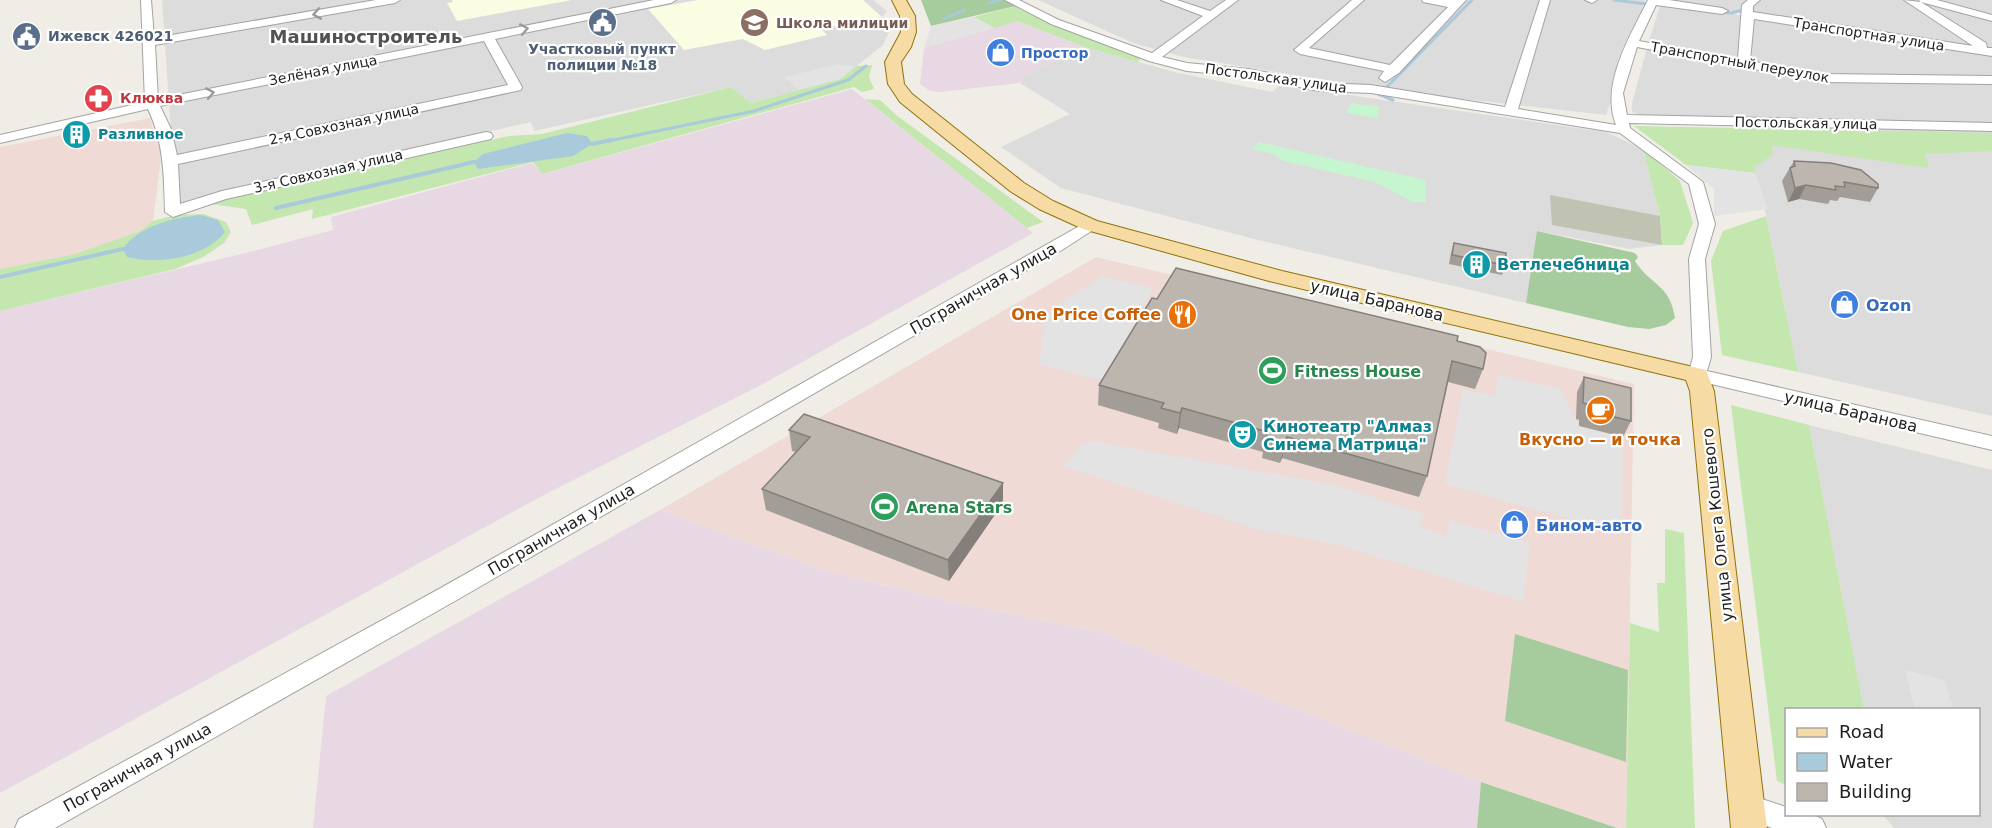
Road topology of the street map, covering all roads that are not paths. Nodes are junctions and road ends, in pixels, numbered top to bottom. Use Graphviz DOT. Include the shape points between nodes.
graph roads {
  1 [pos="395,0"];
  2 [pos="671,0"];
  3 [pos="899,0"];
  4 [pos="1010,0"];
  5 [pos="1166,0"];
  6 [pos="1233,0"];
  7 [pos="1359,0"];
  8 [pos="1427,0"];
  9 [pos="1545,0"];
  10 [pos="1653,0"];
  11 [pos="1755,0"];
  12 [pos="1909,0"];
  13 [pos="1924,0"];
  14 [pos="1458,2"];
  15 [pos="146,4"];
  16 [pos="1722,11"];
  17 [pos="1212,15"];
  18 [pos="1748,15"];
  19 [pos="1992,18"];
  20 [pos="488,37"];
  21 [pos="148,43"];
  22 [pos="1632,43"];
  23 [pos="1992,52"];
  24 [pos="1153,58"];
  25 [pos="1744,64"];
  26 [pos="1395,70"];
  27 [pos="1992,80"];
  28 [pos="1371,89"];
  29 [pos="152,104"];
  30 [pos="1510,113"];
  31 [pos="1622,125"];
  32 [pos="1992,127"];
  33 [pos="486,136"];
  34 [pos="0,139"];
  35 [pos="171,161"];
  36 [pos="1090,225"];
  37 [pos="1697,375"];
  38 [pos="1992,443"];
  39 [pos="1748,817"];
  40 [pos="29,828"];
  41 [pos="1812,828"];
  1 -- 21 [label="street, one-way"];
  20 -- 2 [label="street, Зелёная улица, one-way"];
  3 -- 36 [label="main road, улица Баранова" via="911,24 907,42 893,63 896,84 906,98 1017,187"];
  4 -- 24 [label="street, Постольская улица" via="1055,22"];
  5 -- 17 [label="street"];
  6 -- 17 [label="street"];
  7 -- 26 [label="street" via="1300,50"];
  8 -- 14 [label="street"];
  9 -- 30 [label="street"];
  10 -- 16 [label="street"];
  10 -- 22 [label="street"];
  11 -- 18 [label="street" via="1748,4"];
  12 -- 23 [label="street"];
  13 -- 19 [label="street"];
  14 -- 26 [label="street"];
  15 -- 21 [label="street"];
  17 -- 24 [label="street"];
  18 -- 23 [label="street, Транспортная улица"];
  18 -- 25 [label="street"];
  29 -- 20 [label="street, Зелёная улица, one-way"];
  20 -- 35 [label="street, 2-я Совхозная улица" via="516,87"];
  21 -- 29 [label="street"];
  22 -- 25 [label="street, Транспортный переулок"];
  22 -- 31 [label="street" via="1617,93"];
  24 -- 28 [label="street, Постольская улица" via="1187,67 1249,73 1320,87"];
  25 -- 27 [label="street, Транспортный переулок" via="1822,78"];
  26 -- 28 [label="street"];
  28 -- 30 [label="street, Постольская улица"];
  29 -- 34 [label="street, Зелёная улица"];
  29 -- 35 [label="street" via="164,129"];
  30 -- 31 [label="street, Постольская улица"];
  31 -- 32 [label="street, Постольская улица"];
  31 -- 37 [label="street, улица Олега Кошевого" via="1696,182 1707,224 1697,259 1702,357"];
  33 -- 35 [label="street, 3-я Совхозная улица" via="222,195 173,212"];
  36 -- 37 [label="main road, улица Баранова" via="1277,276"];
  36 -- 40 [label="street, Пограничная улица" via="447,595"];
  37 -- 38 [label="street, улица Баранова"];
  37 -- 39 [label="main road, улица Олега Кошевого" via="1717,521"];
  39 -- 41 [label="street"];
}
